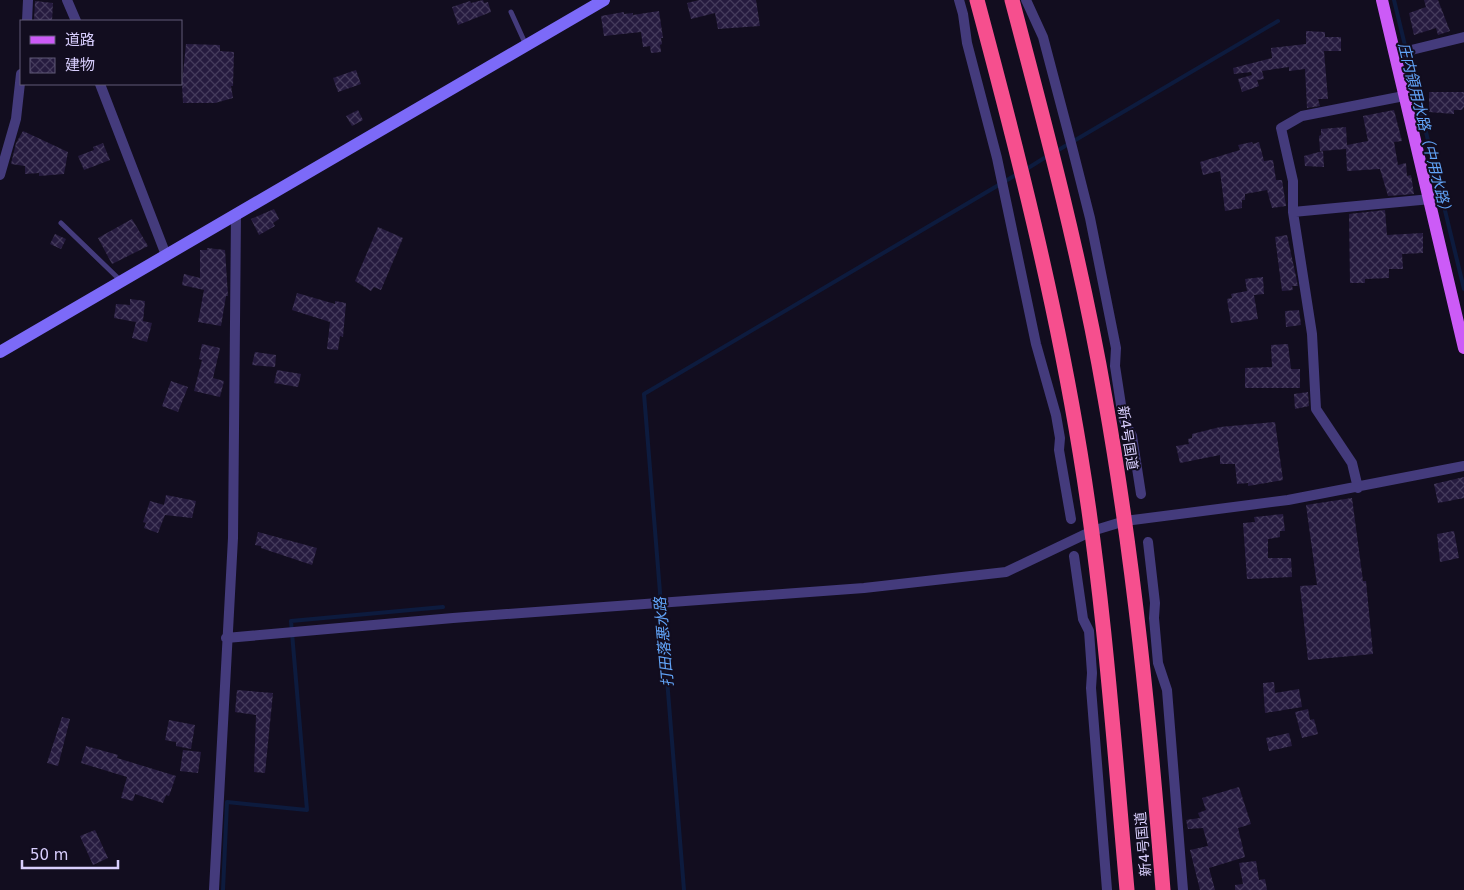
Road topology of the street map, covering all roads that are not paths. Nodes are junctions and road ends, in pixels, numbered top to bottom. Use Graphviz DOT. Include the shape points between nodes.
graph roads {
  1 [pos="28,0"];
  2 [pos="67,0"];
  3 [pos="604,0"];
  4 [pos="959,0"];
  5 [pos="977,0"];
  6 [pos="1012,0"];
  7 [pos="1026,0"];
  8 [pos="1382,0"];
  9 [pos="511,12"];
  10 [pos="27,20"];
  11 [pos="76,20"];
  12 [pos="1464,38"];
  13 [pos="526,45"];
  14 [pos="1394,54"];
  15 [pos="20,83"];
  16 [pos="100,85"];
  17 [pos="1404,96"];
  18 [pos="0,175"];
  19 [pos="1431,199"];
  20 [pos="1293,212"];
  21 [pos="236,214"];
  22 [pos="61,223"];
  23 [pos="166,255"];
  24 [pos="121,281"];
  25 [pos="1464,348"];
  26 [pos="0,352"];
  27 [pos="1112,397"];
  28 [pos="1073,411"];
  29 [pos="1056,415"];
  30 [pos="1464,466"];
  31 [pos="1358,488"];
  32 [pos="1141,494"];
  33 [pos="1071,520"];
  34 [pos="1125,521"];
  35 [pos="1092,531"];
  36 [pos="1148,542"];
  37 [pos="1074,556"];
  38 [pos="226,638"];
  39 [pos="1148,641"];
  40 [pos="1106,647"];
  41 [pos="1090,649"];
  42 [pos="214,890"];
  43 [pos="1107,890"];
  44 [pos="1127,890"];
  45 [pos="1163,890"];
  46 [pos="1183,890"];
  1 -- 10 [label="street"];
  2 -- 11 [label="street"];
  3 -- 13 [label="street"];
  4 -- 29 [label="street" via="966,43 997,158 1036,344"];
  5 -- 28 [label="highway, 新4号国道" via="1036,230"];
  6 -- 27 [label="highway, 新4号国道"];
  7 -- 27 [label="street" via="1043,37 1090,218 1116,348"];
  8 -- 14 [label="main road"];
  9 -- 13 [label="lane"];
  12 -- 14 [label="street"];
  13 -- 21 [label="street"];
  14 -- 17 [label="main road"];
  15 -- 18 [label="street" via="16,119"];
  16 -- 23 [label="street"];
  17 -- 19 [label="main road"];
  17 -- 20 [label="street" via="1302,116 1281,128 1294,181"];
  19 -- 20 [label="street"];
  19 -- 25 [label="main road"];
  20 -- 31 [label="street" via="1312,334 1316,409 1352,463"];
  21 -- 23 [label="street"];
  21 -- 38 [label="street" via="233,538"];
  22 -- 24 [label="lane"];
  23 -- 24 [label="street"];
  24 -- 26 [label="street"];
  27 -- 32 [label="street" via="1132,436"];
  27 -- 34 [label="highway, 新4号国道"];
  28 -- 29 [label="street"];
  28 -- 35 [label="highway, 新4号国道"];
  29 -- 33 [label="street"];
  30 -- 31 [label="street"];
  31 -- 34 [label="street"];
  34 -- 35 [label="street"];
  34 -- 39 [label="highway, 新4号国道"];
  35 -- 38 [label="street" via="1006,572 864,588"];
  35 -- 40 [label="highway, 新4号国道"];
  36 -- 39 [label="street" via="1155,603"];
  37 -- 41 [label="street"];
  38 -- 42 [label="street"];
  39 -- 45 [label="highway, 新4号国道"];
  39 -- 46 [label="street" via="1167,690"];
  40 -- 41 [label="street"];
  40 -- 44 [label="highway, 新4号国道"];
  41 -- 43 [label="street"];
}
